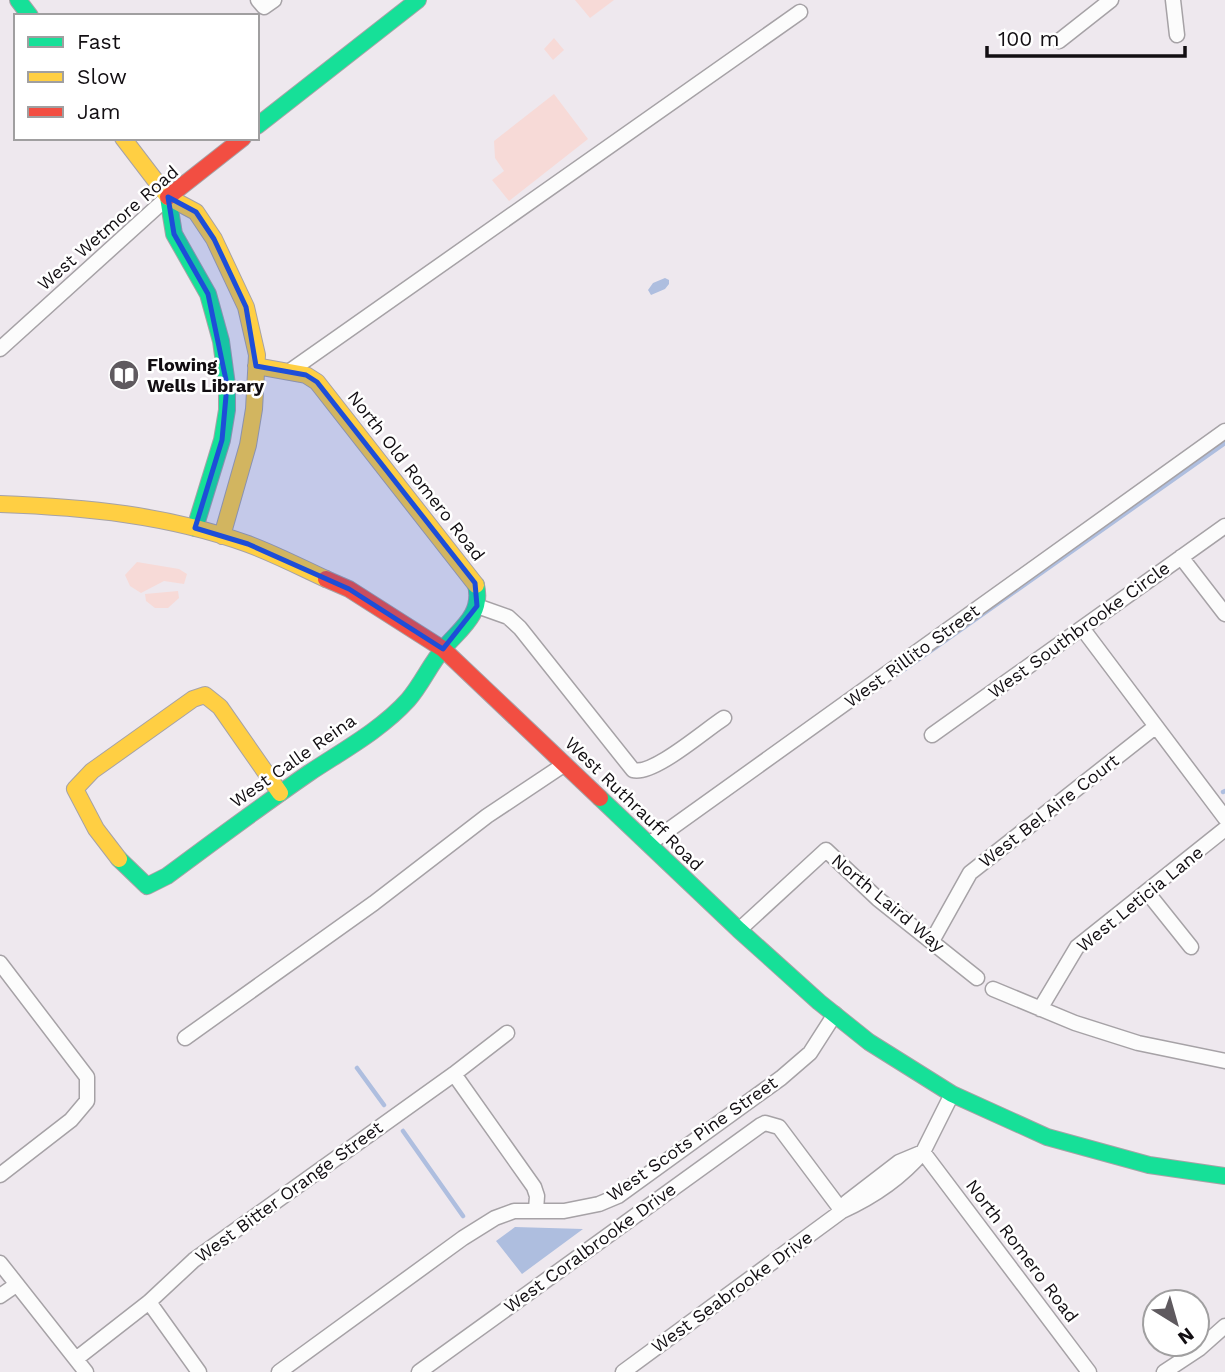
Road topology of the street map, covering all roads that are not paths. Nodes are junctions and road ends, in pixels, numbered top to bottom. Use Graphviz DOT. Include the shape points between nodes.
graph roads {
  1 [pos="418,0"];
  2 [pos="1111,0"];
  3 [pos="1173,0"];
  4 [pos="800,12"];
  5 [pos="1177,35"];
  6 [pos="1059,41"];
  7 [pos="259,124"];
  8 [pos="125,140"];
  9 [pos="240,140"];
  10 [pos="168,197"];
  11 [pos="0,349"];
  12 [pos="256,366"];
  13 [pos="290,371"];
  14 [pos="1225,431"];
  15 [pos="0,504"];
  16 [pos="1225,526"];
  17 [pos="195,528"];
  18 [pos="222,536"];
  19 [pos="1181,557"];
  20 [pos="477,606"];
  21 [pos="1225,614"];
  22 [pos="1082,628"];
  23 [pos="443,649"];
  24 [pos="723,718"];
  25 [pos="1156,727"];
  26 [pos="932,735"];
  27 [pos="565,764"];
  28 [pos="280,793"];
  29 [pos="1225,818"];
  30 [pos="1225,830"];
  31 [pos="649,844"];
  32 [pos="1147,892"];
  33 [pos="739,930"];
  34 [pos="932,941"];
  35 [pos="1191,947"];
  36 [pos="0,963"];
  37 [pos="977,978"];
  38 [pos="993,989"];
  39 [pos="1040,1009"];
  40 [pos="835,1014"];
  41 [pos="507,1033"];
  42 [pos="185,1038"];
  43 [pos="1225,1061"];
  44 [pos="454,1074"];
  45 [pos="952,1094"];
  46 [pos="923,1152"];
  47 [pos="0,1175"];
  48 [pos="1225,1176"];
  49 [pos="536,1210"];
  50 [pos="842,1212"];
  51 [pos="0,1263"];
  52 [pos="16,1285"];
  53 [pos="0,1296"];
  54 [pos="149,1302"];
  55 [pos="1225,1326"];
  56 [pos="76,1359"];
  57 [pos="86,1372"];
  58 [pos="200,1372"];
  59 [pos="279,1372"];
  60 [pos="419,1372"];
  61 [pos="623,1372"];
  62 [pos="1089,1372"];
  63 [pos="1164,1372"];
  1 -- 7 [label="street"];
  2 -- 6 [label="street"];
  3 -- 5 [label="street"];
  4 -- 13 [label="street"];
  8 -- 10 [label="street"];
  9 -- 10 [label="street, West Wetmore Road"];
  10 -- 11 [label="street, West Wetmore Road"];
  10 -- 12 [label="street" via="196,212 214,239 246,307"];
  10 -- 17 [label="street" via="174,234 208,294 227,385 222,440"];
  12 -- 13 [label="street, North Old Romero Road"];
  12 -- 18 [label="street" via="248,445"];
  13 -- 20 [label="street, North Old Romero Road" via="317,382 369,445 475,583"];
  14 -- 31 [label="street, West Rillito Street"];
  15 -- 17 [label="street, West Ruthrauff Road" via="127,514"];
  16 -- 19 [label="street, West Southbrooke Circle"];
  17 -- 18 [label="street, West Ruthrauff Road"];
  18 -- 23 [label="street, West Ruthrauff Road" via="349,589"];
  19 -- 21 [label="street"];
  19 -- 22 [label="street, West Southbrooke Circle"];
  20 -- 23 [label="street"];
  20 -- 24 [label="street" via="508,617 520,628 633,770 654,767"];
  22 -- 25 [label="street"];
  22 -- 26 [label="street, West Southbrooke Circle"];
  23 -- 27 [label="street, West Ruthrauff Road"];
  23 -- 28 [label="street, West Calle Reina" via="408,699 386,720"];
  25 -- 29 [label="street"];
  25 -- 34 [label="street, West Bel Aire Court" via="970,873"];
  27 -- 31 [label="street, West Ruthrauff Road"];
  27 -- 42 [label="street"];
  28 -- 28 [label="street, West Calle Reina" via="220,707 205,695 92,772 75,789 82,809 134,877 148,886"];
  30 -- 32 [label="street, West Leticia Lane"];
  31 -- 33 [label="street, West Ruthrauff Road"];
  32 -- 35 [label="street"];
  32 -- 39 [label="street, West Leticia Lane" via="1077,947"];
  33 -- 34 [label="street, North Laird Way" via="826,850 878,900"];
  33 -- 40 [label="street, West Ruthrauff Road"];
  34 -- 37 [label="street, North Laird Way"];
  36 -- 47 [label="street" via="87,1077 87,1101 71,1121"];
  38 -- 39 [label="street"];
  39 -- 43 [label="street" via="1138,1043"];
  40 -- 45 [label="street, West Ruthrauff Road" via="869,1042"];
  40 -- 49 [label="street, West Scots Pine Street" via="810,1053 781,1078 618,1196 564,1211"];
  41 -- 44 [label="street, West Bitter Orange Street"];
  44 -- 49 [label="street" via="534,1186"];
  44 -- 54 [label="street, West Bitter Orange Street" via="194,1260"];
  45 -- 46 [label="street"];
  45 -- 48 [label="street, West Ruthrauff Road" via="1047,1137 1149,1164"];
  46 -- 50 [label="street, West Seabrooke Drive" via="899,1162 847,1202"];
  46 -- 62 [label="street, North Romero Road"];
  49 -- 59 [label="street, West Scots Pine Street" via="495,1218 463,1238"];
  50 -- 60 [label="street, West Coralbrooke Drive" via="779,1127 761,1125"];
  50 -- 61 [label="street, West Seabrooke Drive"];
  51 -- 52 [label="street"];
  52 -- 53 [label="street"];
  52 -- 56 [label="street"];
  54 -- 56 [label="street, West Bitter Orange Street"];
  54 -- 58 [label="street"];
  55 -- 63 [label="street"];
  56 -- 57 [label="street"];
}
